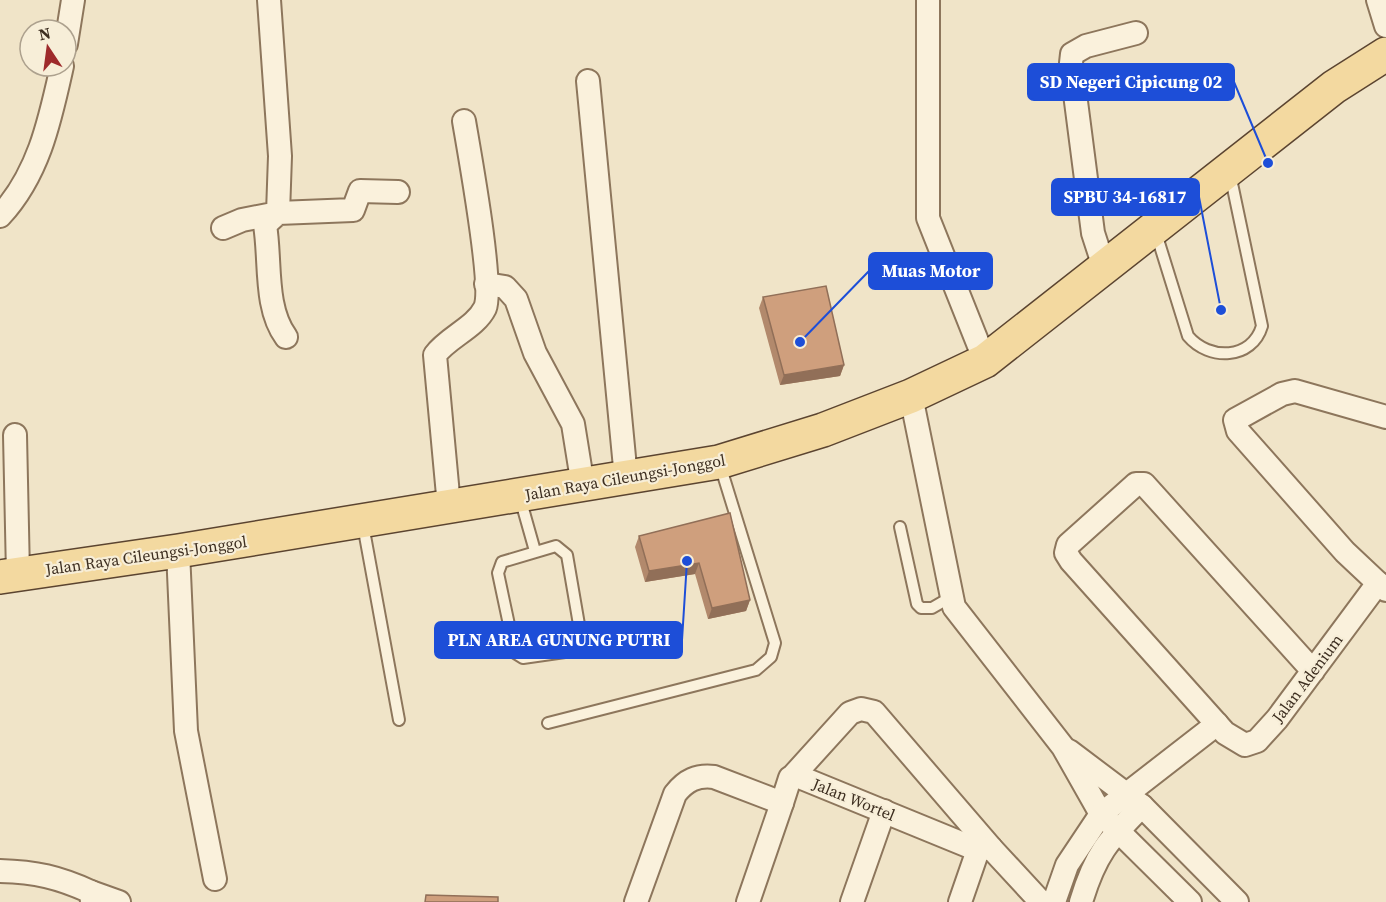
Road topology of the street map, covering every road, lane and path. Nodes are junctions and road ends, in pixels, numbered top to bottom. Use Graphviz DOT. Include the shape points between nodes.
graph roads {
  1 [pos="73,0"];
  2 [pos="269,0"];
  3 [pos="928,0"];
  4 [pos="1378,0"];
  5 [pos="70,18"];
  6 [pos="1386,26"];
  7 [pos="1136,33"];
  8 [pos="1386,54"];
  9 [pos="59,78"];
  10 [pos="588,81"];
  11 [pos="464,121"];
  12 [pos="1228,168"];
  13 [pos="398,192"];
  14 [pos="278,213"];
  15 [pos="0,216"];
  16 [pos="223,228"];
  17 [pos="1154,229"];
  18 [pos="1104,267"];
  19 [pos="486,284"];
  20 [pos="286,338"];
  21 [pos="985,361"];
  22 [pos="911,396"];
  23 [pos="1386,417"];
  24 [pos="15,435"];
  25 [pos="719,462"];
  26 [pos="626,478"];
  27 [pos="584,486"];
  28 [pos="519,495"];
  29 [pos="449,506"];
  30 [pos="363,521"];
  31 [pos="900,527"];
  32 [pos="178,551"];
  33 [pos="535,551"];
  34 [pos="9,575"];
  35 [pos="1382,586"];
  36 [pos="951,597"];
  37 [pos="1313,671"];
  38 [pos="399,720"];
  39 [pos="548,723"];
  40 [pos="1217,724"];
  41 [pos="1063,747"];
  42 [pos="792,777"];
  43 [pos="1134,799"];
  44 [pos="782,803"];
  45 [pos="884,811"];
  46 [pos="1101,814"];
  47 [pos="1118,830"];
  48 [pos="984,849"];
  49 [pos="0,871"];
  50 [pos="215,879"];
  51 [pos="91,897"];
  52 [pos="118,902"];
  53 [pos="636,902"];
  54 [pos="748,902"];
  55 [pos="852,902"];
  56 [pos="960,902"];
  57 [pos="1041,902"];
  58 [pos="1054,902"];
  59 [pos="1081,902"];
  60 [pos="1190,902"];
  61 [pos="1238,902"];
  1 -- 5 [label="street"];
  2 -- 14 [label="street" via="280,156"];
  3 -- 21 [label="street" via="928,219"];
  4 -- 6 [label="street"];
  7 -- 18 [label="street" via="1086,45 1072,54 1093,233"];
  8 -- 12 [label="main road, Jalan Raya Cileungsi-Jonggol" via="1334,87"];
  9 -- 15 [label="street" via="51,117 31,174"];
  10 -- 26 [label="street"];
  11 -- 19 [label="street"];
  12 -- 17 [label="main road, Jalan Raya Cileungsi-Jonggol"];
  12 -- 17 [label="lane" via="1262,326 1256,341 1239,352 1218,353 1195,345 1188,336"];
  13 -- 14 [label="street" via="360,191 356,208 350,211"];
  14 -- 16 [label="street"];
  14 -- 20 [label="street" via="265,225 274,309"];
  17 -- 18 [label="main road, Jalan Raya Cileungsi-Jonggol"];
  18 -- 21 [label="main road, Jalan Raya Cileungsi-Jonggol"];
  19 -- 27 [label="street" via="505,287 516,299 535,353 573,424"];
  19 -- 29 [label="street" via="486,306 478,318 435,355"];
  21 -- 22 [label="main road, Jalan Raya Cileungsi-Jonggol"];
  22 -- 25 [label="main road, Jalan Raya Cileungsi-Jonggol" via="823,430"];
  22 -- 36 [label="street"];
  23 -- 35 [label="street" via="1295,391 1282,394 1234,423 1345,552"];
  24 -- 34 [label="street"];
  25 -- 26 [label="main road, Jalan Raya Cileungsi-Jonggol"];
  25 -- 39 [label="lane" via="775,643 771,657 756,670"];
  26 -- 27 [label="main road, Jalan Raya Cileungsi-Jonggol"];
  27 -- 28 [label="main road, Jalan Raya Cileungsi-Jonggol"];
  28 -- 29 [label="main road, Jalan Raya Cileungsi-Jonggol"];
  28 -- 33 [label="lane"];
  29 -- 30 [label="main road, Jalan Raya Cileungsi-Jonggol"];
  30 -- 32 [label="main road, Jalan Raya Cileungsi-Jonggol"];
  30 -- 38 [label="lane"];
  31 -- 36 [label="lane" via="917,604 932,608"];
  32 -- 34 [label="main road, Jalan Raya Cileungsi-Jonggol"];
  32 -- 50 [label="street" via="186,731"];
  33 -- 33 [label="lane" via="556,546 567,555 582,642 572,651 523,658 515,653 498,573 502,562"];
  35 -- 37 [label="street, Jalan Adenium"];
  36 -- 41 [label="street" via="958,613"];
  37 -- 40 [label="street, Jalan Adenium" via="1257,741 1240,744"];
  37 -- 40 [label="street" via="1149,488 1136,484 1068,545 1066,553"];
  40 -- 43 [label="street" via="1165,765"];
  41 -- 43 [label="street"];
  41 -- 46 [label="street"];
  42 -- 44 [label="street, Jalan Wortel"];
  42 -- 45 [label="street, Jalan Wortel"];
  42 -- 48 [label="street" via="850,713 861,709 874,712"];
  43 -- 46 [label="street"];
  43 -- 47 [label="street"];
  43 -- 61 [label="street"];
  44 -- 53 [label="street" via="714,777 703,776 683,784 675,794"];
  44 -- 54 [label="street, Jalan Wortel"];
  45 -- 48 [label="street, Jalan Wortel"];
  45 -- 55 [label="street"];
  46 -- 47 [label="street"];
  46 -- 58 [label="street" via="1067,866"];
  47 -- 59 [label="street" via="1090,871"];
  47 -- 60 [label="street"];
  48 -- 56 [label="street"];
  48 -- 57 [label="street, Jalan Wortel"];
  49 -- 51 [label="street" via="62,879"];
  51 -- 52 [label="street"];
}
